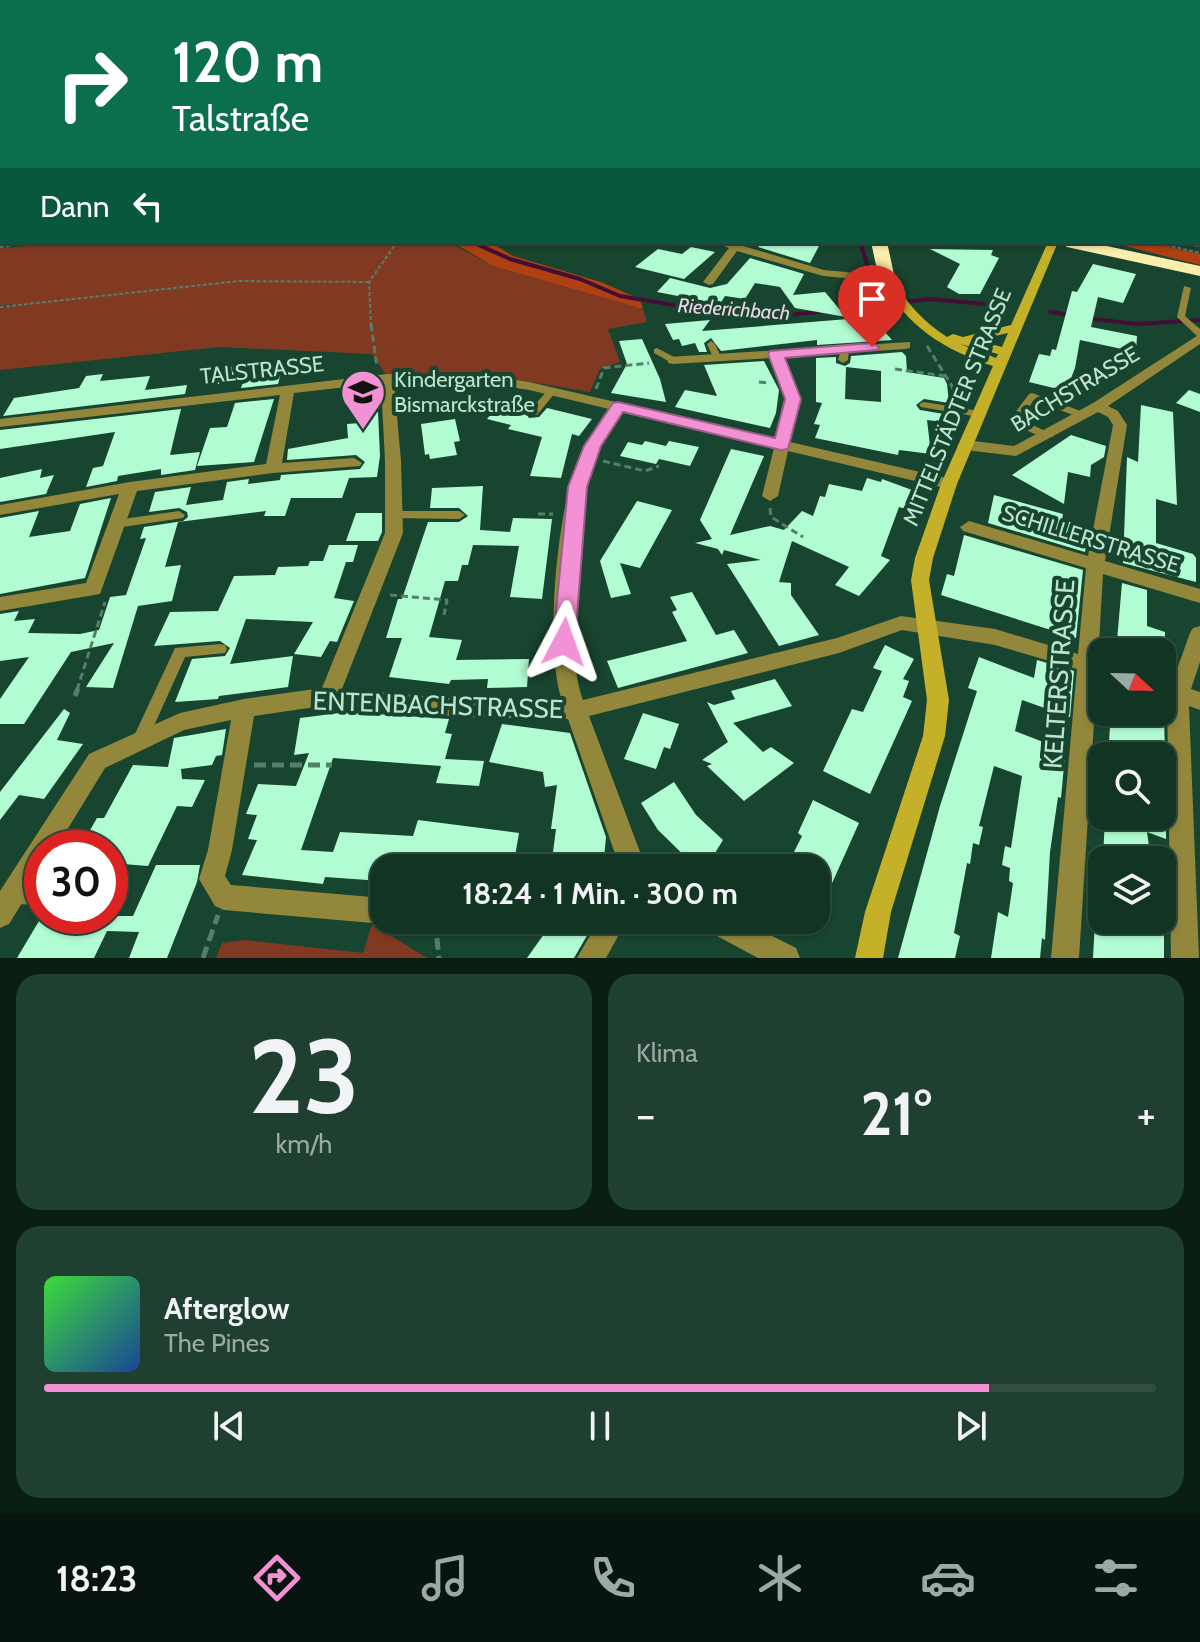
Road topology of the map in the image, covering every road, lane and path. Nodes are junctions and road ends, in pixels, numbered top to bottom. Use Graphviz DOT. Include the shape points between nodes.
graph roads {
  1 [pos="396,244"];
  2 [pos="725,244"];
  3 [pos="879,244"];
  4 [pos="1076,244"];
  5 [pos="1162,244"];
  6 [pos="11,246"];
  7 [pos="1051,246"];
  8 [pos="0,247"];
  9 [pos="735,247"];
  10 [pos="1200,253"];
  11 [pos="1200,271"];
  12 [pos="887,279"];
  13 [pos="369,282"];
  14 [pos="709,282"];
  15 [pos="1187,288"];
  16 [pos="0,307"];
  17 [pos="908,312"];
  18 [pos="924,327"];
  19 [pos="1018,327"];
  20 [pos="1198,334"];
  21 [pos="946,336"];
  22 [pos="711,344"];
  23 [pos="905,345"];
  24 [pos="657,351"];
  25 [pos="776,354"];
  26 [pos="717,357"];
  27 [pos="1003,358"];
  28 [pos="673,360"];
  29 [pos="895,369"];
  30 [pos="946,376"];
  31 [pos="383,378"];
  32 [pos="288,389"];
  33 [pos="552,391"];
  34 [pos="591,400"];
  35 [pos="924,405"];
  36 [pos="618,407"];
  37 [pos="957,410"];
  38 [pos="1090,410"];
  39 [pos="533,413"];
  40 [pos="979,414"];
  41 [pos="0,423"];
  42 [pos="1049,435"];
  43 [pos="781,445"];
  44 [pos="965,445"];
  45 [pos="587,457"];
  46 [pos="354,463"];
  47 [pos="659,466"];
  48 [pos="273,468"];
  49 [pos="949,484"];
  50 [pos="130,487"];
  51 [pos="770,496"];
  52 [pos="0,510"];
  53 [pos="179,515"];
  54 [pos="394,515"];
  55 [pos="459,515"];
  56 [pos="116,524"];
  57 [pos="969,527"];
  58 [pos="803,537"];
  59 [pos="1095,565"];
  60 [pos="93,589"];
  61 [pos="370,594"];
  62 [pos="1200,596"];
  63 [pos="0,604"];
  64 [pos="444,615"];
  65 [pos="928,625"];
  66 [pos="1200,633"];
  67 [pos="1096,638"];
  68 [pos="220,649"];
  69 [pos="1088,665"];
  70 [pos="1180,695"];
  71 [pos="75,696"];
  72 [pos="329,696"];
  73 [pos="244,708"];
  74 [pos="577,710"];
  75 [pos="1090,726"];
  76 [pos="143,734"];
  77 [pos="235,765"];
  78 [pos="332,765"];
  79 [pos="53,830"];
  80 [pos="628,854"];
  81 [pos="224,897"];
  82 [pos="370,910"];
  83 [pos="436,934"];
  84 [pos="606,934"];
  85 [pos="740,934"];
  86 [pos="203,958"];
  87 [pos="439,958"];
  88 [pos="591,958"];
  89 [pos="786,958"];
  90 [pos="869,958"];
  91 [pos="1065,958"];
  92 [pos="1185,958"];
  1 -- 13 [label="path"];
  2 -- 9 [label="street"];
  3 -- 12 [label="highway"];
  4 -- 11 [label="highway"];
  5 -- 10 [label="path"];
  6 -- 8 [label="path"];
  7 -- 19 [label="main road, MITTELSTÄDTER STRASSE"];
  9 -- 12 [label="street" via="823,273"];
  9 -- 14 [label="street"];
  12 -- 17 [label="main road"];
  13 -- 16 [label="path" via="239,281"];
  13 -- 31 [label="path" via="369,313"];
  15 -- 20 [label="lane" via="1181,317"];
  17 -- 18 [label="main road"];
  17 -- 30 [label="path"];
  18 -- 21 [label="main road"];
  18 -- 27 [label="main road" via="954,347"];
  19 -- 21 [label="main road" via="984,337"];
  19 -- 27 [label="main road, MITTELSTÄDTER STRASSE"];
  20 -- 38 [label="street, BACHSTRASSE"];
  21 -- 27 [label="main road"];
  22 -- 26 [label="lane"];
  23 -- 25 [label="street" via="844,354"];
  24 -- 28 [label="lane"];
  25 -- 26 [label="street"];
  25 -- 43 [label="street" via="793,399"];
  26 -- 28 [label="street"];
  27 -- 40 [label="main road, MITTELSTÄDTER STRASSE"];
  28 -- 34 [label="path" via="604,368"];
  29 -- 30 [label="path"];
  30 -- 37 [label="path"];
  31 -- 32 [label="street, TALSTRASSE"];
  31 -- 33 [label="street, TALSTRASSE" via="479,378"];
  31 -- 54 [label="street"];
  32 -- 41 [label="street, TALSTRASSE"];
  32 -- 48 [label="street"];
  33 -- 34 [label="street, TALSTRASSE"];
  33 -- 39 [label="lane"];
  34 -- 36 [label="street, TALSTRASSE"];
  35 -- 37 [label="lane"];
  36 -- 43 [label="street, TALSTRASSE"];
  36 -- 45 [label="street"];
  37 -- 40 [label="lane"];
  38 -- 42 [label="street, BACHSTRASSE"];
  38 -- 42 [label="lane" via="1032,396 1016,418"];
  38 -- 59 [label="street, KELTERSTRASSE" via="1113,414 1120,425"];
  40 -- 44 [label="main road, MITTELSTÄDTER STRASSE"];
  42 -- 44 [label="street, BACHSTRASSE" via="1016,451"];
  43 -- 49 [label="street, TALSTRASSE"];
  43 -- 51 [label="street"];
  44 -- 49 [label="main road, MITTELSTÄDTER STRASSE"];
  45 -- 47 [label="path" via="645,471"];
  45 -- 74 [label="street" via="573,514 564,642 565,671"];
  46 -- 48 [label="street"];
  48 -- 50 [label="street"];
  49 -- 65 [label="main road, MITTELSTÄDTER STRASSE" via="920,580"];
  50 -- 52 [label="street"];
  50 -- 56 [label="street"];
  51 -- 58 [label="path" via="771,517"];
  53 -- 56 [label="lane"];
  54 -- 55 [label="lane"];
  54 -- 61 [label="street" via="394,533"];
  56 -- 60 [label="street"];
  57 -- 59 [label="street, SCHILLERSTRASSE"];
  59 -- 62 [label="street, SCHILLERSTRASSE"];
  59 -- 67 [label="street, KELTERSTRASSE"];
  60 -- 63 [label="street"];
  60 -- 71 [label="path" via="108,593"];
  61 -- 64 [label="path" via="447,600"];
  61 -- 72 [label="street"];
  65 -- 69 [label="street, ENTENBACHSTRASSE" via="995,637"];
  65 -- 74 [label="street, ENTENBACHSTRASSE" via="901,623 839,645"];
  65 -- 90 [label="main road, MITTELSTÄDTER STRASSE" via="938,700 934,736 878,912"];
  66 -- 70 [label="street"];
  68 -- 76 [label="lane" via="180,652"];
  70 -- 92 [label="street"];
  72 -- 73 [label="street, ENTENBACHSTRASSE"];
  72 -- 74 [label="street, ENTENBACHSTRASSE" via="459,708"];
  73 -- 77 [label="street"];
  73 -- 79 [label="street, ENTENBACHSTRASSE" via="180,722 97,761"];
  74 -- 80 [label="street"];
  75 -- 91 [label="street, KELTERSTRASSE"];
  77 -- 78 [label="path"];
  77 -- 81 [label="street" via="212,879"];
  81 -- 82 [label="street"];
  81 -- 86 [label="path"];
  83 -- 87 [label="path"];
  84 -- 88 [label="street"];
  85 -- 89 [label="street"];
}
